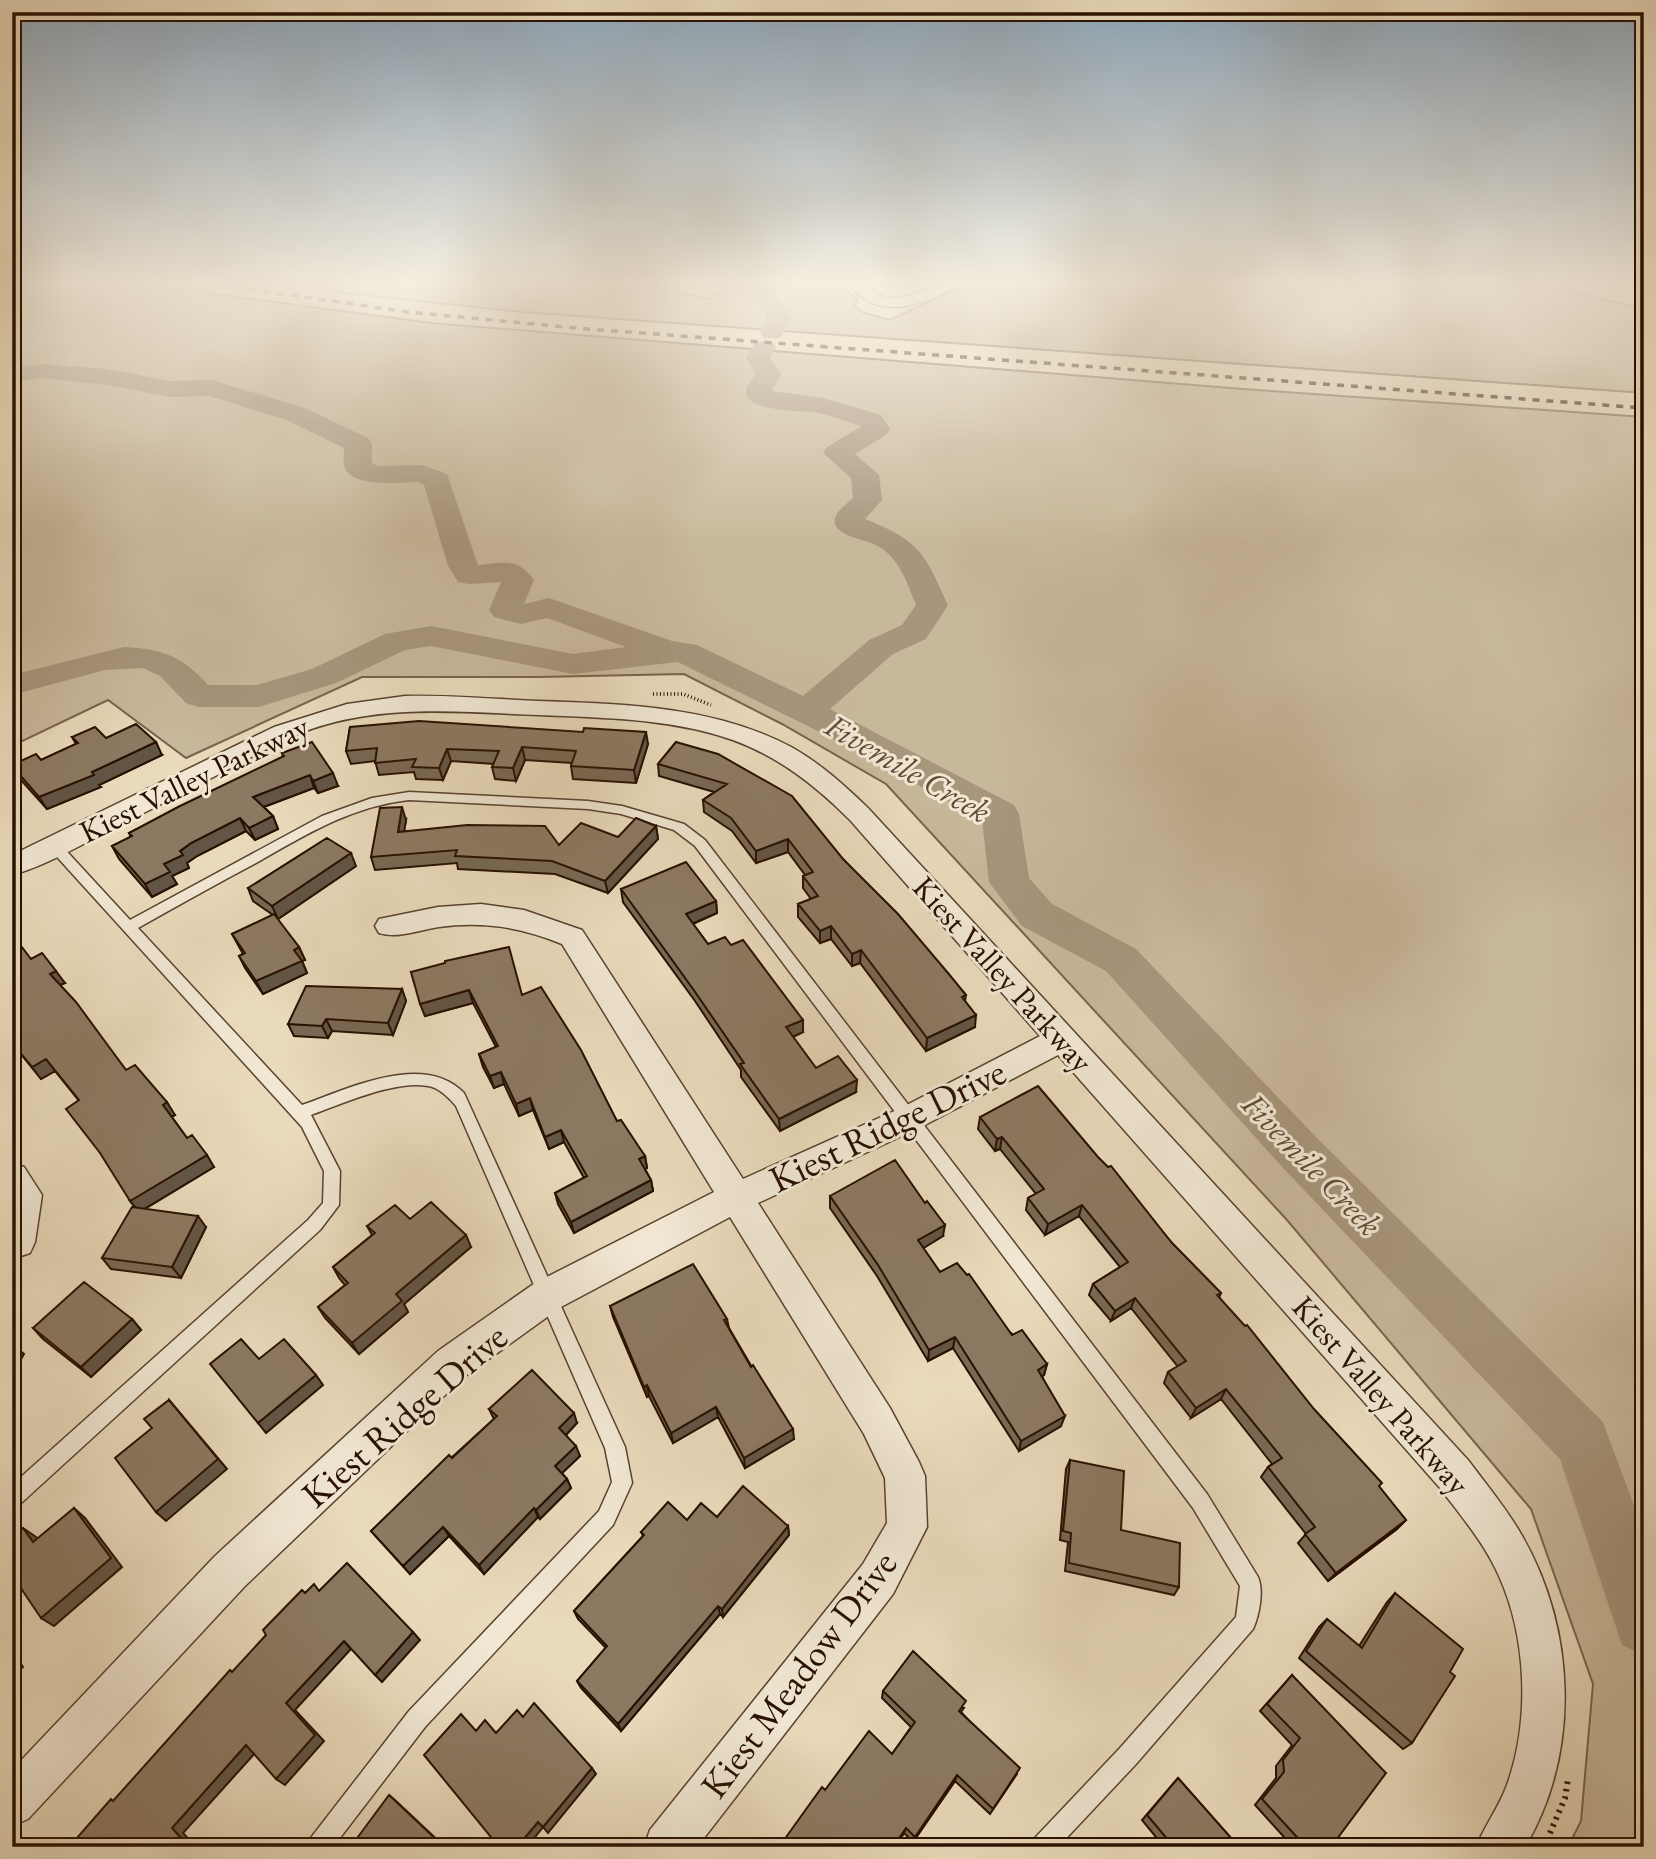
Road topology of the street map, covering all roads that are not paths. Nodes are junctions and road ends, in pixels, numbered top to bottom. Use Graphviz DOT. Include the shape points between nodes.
graph roads {
  1 [pos="55,847"];
  2 [pos="12,866"];
  3 [pos="388,926"];
  4 [pos="128,927"];
  5 [pos="1061,1039"];
  6 [pos="299,1112"];
  7 [pos="910,1118"];
  8 [pos="12,1177"];
  9 [pos="735,1198"];
  10 [pos="18,1242"];
  11 [pos="548,1295"];
  12 [pos="12,1498"];
  13 [pos="12,1803"];
  14 [pos="318,1847"];
  15 [pos="667,1847"];
  16 [pos="1042,1847"];
  17 [pos="1499,1847"];
  1 -- 2 [label="street, Kiest Valley Parkway"];
  1 -- 4 [label="lane"];
  1 -- 5 [label="street, Kiest Valley Parkway" via="282,733 347,711 435,703 694,721 771,747 832,786"];
  3 -- 9 [label="street, Kiest Meadow Drive" via="453,914 506,915 572,937"];
  4 -- 6 [label="lane"];
  4 -- 7 [label="lane" via="316,824 384,797 622,810 679,827 699,843"];
  5 -- 7 [label="street, Kiest Ridge Drive"];
  5 -- 17 [label="street, Kiest Valley Parkway" via="1454,1474 1494,1528 1520,1576 1536,1636 1545,1701 1537,1764"];
  6 -- 11 [label="lane" via="391,1083 425,1080 453,1091 462,1102"];
  6 -- 12 [label="lane" via="332,1171 331,1205"];
  7 -- 9 [label="street, Kiest Ridge Drive"];
  7 -- 16 [label="lane" via="1200,1501 1251,1584 1246,1622"];
  8 -- 10 [label="street" via="26,1195"];
  9 -- 11 [label="street, Kiest Ridge Drive"];
  9 -- 15 [label="street, Kiest Meadow Drive" via="877,1421 905,1476 907,1527 878,1579"];
  11 -- 13 [label="street, Kiest Ridge Drive" via="451,1364 230,1571"];
  11 -- 14 [label="lane" via="615,1447 622,1483 606,1518 417,1719"];
}
